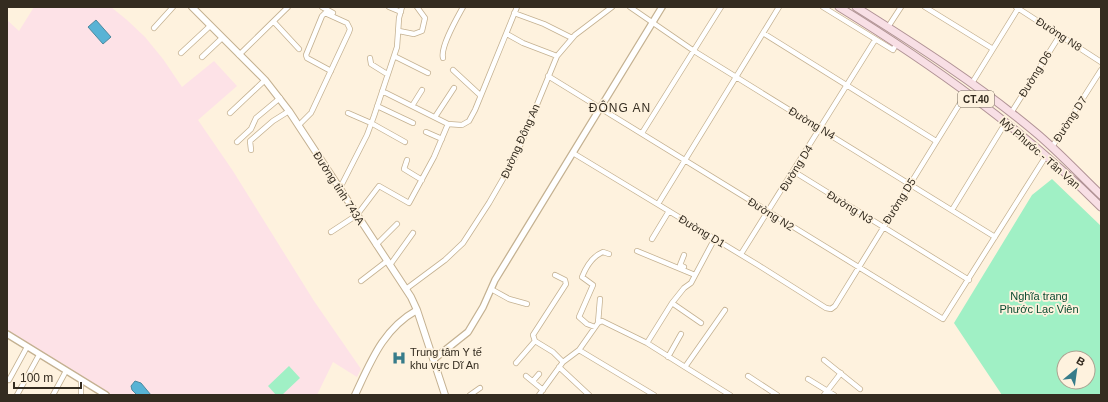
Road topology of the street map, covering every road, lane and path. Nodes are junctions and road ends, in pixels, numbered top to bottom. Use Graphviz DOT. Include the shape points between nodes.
graph roads {
  1 [pos="173,7"];
  2 [pos="192,7"];
  3 [pos="288,7"];
  4 [pos="322,7"];
  5 [pos="390,7"];
  6 [pos="417,7"];
  7 [pos="463,7"];
  8 [pos="517,7"];
  9 [pos="612,7"];
  10 [pos="630,7"];
  11 [pos="662,7"];
  12 [pos="721,7"];
  13 [pos="779,7"];
  14 [pos="822,7"];
  15 [pos="839,7"];
  16 [pos="856,7"];
  17 [pos="901,7"];
  18 [pos="924,7"];
  19 [pos="1018,7"];
  20 [pos="401,9"];
  21 [pos="333,13"];
  22 [pos="514,13"];
  23 [pos="274,22"];
  24 [pos="652,23"];
  25 [pos="210,26"];
  26 [pos="888,27"];
  27 [pos="154,28"];
  28 [pos="399,31"];
  29 [pos="763,33"];
  30 [pos="507,34"];
  31 [pos="1060,35"];
  32 [pos="222,38"];
  33 [pos="572,38"];
  34 [pos="875,40"];
  35 [pos="897,43"];
  36 [pos="299,49"];
  37 [pos="993,49"];
  38 [pos="694,50"];
  39 [pos="181,53"];
  40 [pos="239,55"];
  41 [pos="394,56"];
  42 [pos="557,56"];
  43 [pos="202,57"];
  44 [pos="370,58"];
  45 [pos="443,58"];
  46 [pos="1101,62"];
  47 [pos="331,70"];
  48 [pos="452,70"];
  49 [pos="1101,70"];
  50 [pos="428,73"];
  51 [pos="387,74"];
  52 [pos="548,76"];
  53 [pos="736,77"];
  54 [pos="265,80"];
  55 [pos="972,83"];
  56 [pos="847,85"];
  57 [pos="454,88"];
  58 [pos="422,90"];
  59 [pos="382,91"];
  60 [pos="967,92"];
  61 [pos="480,96"];
  62 [pos="280,98"];
  63 [pos="377,106"];
  64 [pos="412,106"];
  65 [pos="600,108"];
  66 [pos="289,111"];
  67 [pos="230,113"];
  68 [pos="348,113"];
  69 [pos="1011,113"];
  70 [pos="435,118"];
  71 [pos="1006,122"];
  72 [pos="371,123"];
  73 [pos="413,123"];
  74 [pos="448,124"];
  75 [pos="299,125"];
  76 [pos="820,129"];
  77 [pos="426,132"];
  78 [pos="642,133"];
  79 [pos="442,139"];
  80 [pos="936,141"];
  81 [pos="237,142"];
  82 [pos="405,142"];
  83 [pos="1052,147"];
  84 [pos="251,150"];
  85 [pos="573,153"];
  86 [pos="1046,156"];
  87 [pos="407,160"];
  88 [pos="685,160"];
  89 [pos="794,171"];
  90 [pos="422,180"];
  91 [pos="910,184"];
  92 [pos="340,188"];
  93 [pos="1101,195"];
  94 [pos="658,204"];
  95 [pos="1101,207"];
  96 [pos="952,210"];
  97 [pos="669,211"];
  98 [pos="768,211"];
  99 [pos="357,215"];
  100 [pos="397,224"];
  101 [pos="883,227"];
  102 [pos="331,232"];
  103 [pos="413,233"];
  104 [pos="995,237"];
  105 [pos="715,238"];
  106 [pos="652,239"];
  107 [pos="376,245"];
  108 [pos="637,251"];
  109 [pos="609,254"];
  110 [pos="741,254"];
  111 [pos="684,255"];
  112 [pos="389,263"];
  113 [pos="858,268"];
  114 [pos="696,274"];
  115 [pos="555,275"];
  116 [pos="361,280"];
  117 [pos="968,280"];
  118 [pos="406,289"];
  119 [pos="491,289"];
  120 [pos="600,299"];
  121 [pos="672,303"];
  122 [pos="527,304"];
  123 [pos="831,309"];
  124 [pos="417,310"];
  125 [pos="725,310"];
  126 [pos="701,323"];
  127 [pos="596,325"];
  128 [pos="7,334"];
  129 [pos="681,334"];
  130 [pos="535,341"];
  131 [pos="647,343"];
  132 [pos="28,347"];
  133 [pos="579,350"];
  134 [pos="39,355"];
  135 [pos="668,357"];
  136 [pos="434,359"];
  137 [pos="824,360"];
  138 [pos="563,362"];
  139 [pos="516,363"];
  140 [pos="559,367"];
  141 [pos="685,367"];
  142 [pos="66,371"];
  143 [pos="841,373"];
  144 [pos="538,374"];
  145 [pos="526,376"];
  146 [pos="748,376"];
  147 [pos="808,379"];
  148 [pos="10,380"];
  149 [pos="81,381"];
  150 [pos="533,381"];
  151 [pos="480,388"];
  152 [pos="860,389"];
  153 [pos="542,390"];
  154 [pos="826,393"];
  155 [pos="17,395"];
  156 [pos="53,395"];
  157 [pos="81,395"];
  158 [pos="106,395"];
  159 [pos="355,395"];
  160 [pos="445,395"];
  161 [pos="470,395"];
  162 [pos="539,395"];
  163 [pos="588,395"];
  164 [pos="654,395"];
  165 [pos="730,395"];
  166 [pos="777,395"];
  167 [pos="834,395"];
  1 -- 27 [label="street"];
  2 -- 25 [label="main road, Đường tỉnh 743A"];
  3 -- 23 [label="street"];
  4 -- 21 [label="street"];
  5 -- 20 [label="street"];
  6 -- 28 [label="street" via="425,18 422,31 414,34"];
  7 -- 45 [label="street" via="442,53"];
  8 -- 22 [label="street"];
  9 -- 33 [label="street, Đường Đông An"];
  10 -- 24 [label="street, Đường N4"];
  11 -- 24 [label="street"];
  12 -- 38 [label="street"];
  13 -- 29 [label="street"];
  14 -- 34 [label="street"];
  15 -- 35 [label="main road, Mỹ Phước - Tân Vạn / CT.40"];
  16 -- 26 [label="main road, Mỹ Phước - Tân Vạn / CT.40"];
  17 -- 26 [label="street"];
  18 -- 37 [label="street"];
  19 -- 31 [label="street, Đường N8"];
  19 -- 37 [label="street"];
  20 -- 28 [label="street"];
  22 -- 30 [label="street"];
  22 -- 33 [label="street"];
  23 -- 36 [label="street"];
  23 -- 40 [label="street"];
  24 -- 38 [label="street, Đường N4"];
  24 -- 65 [label="street"];
  25 -- 32 [label="main road, Đường tỉnh 743A"];
  25 -- 39 [label="street"];
  26 -- 55 [label="main road, Mỹ Phước - Tân Vạn / CT.40"];
  28 -- 41 [label="street"];
  29 -- 53 [label="street"];
  29 -- 56 [label="street"];
  30 -- 42 [label="street"];
  30 -- 61 [label="street"];
  31 -- 46 [label="street, Đường N8"];
  31 -- 69 [label="street, Đường D6"];
  32 -- 40 [label="main road, Đường tỉnh 743A"];
  32 -- 43 [label="street"];
  33 -- 42 [label="street, Đường Đông An"];
  34 -- 35 [label="street" via="893,50"];
  34 -- 56 [label="street, Đường D4"];
  35 -- 60 [label="main road, Mỹ Phước - Tân Vạn / CT.40"];
  37 -- 55 [label="street"];
  38 -- 53 [label="street, Đường N4"];
  38 -- 78 [label="street"];
  40 -- 54 [label="main road, Đường tỉnh 743A"];
  41 -- 50 [label="street"];
  41 -- 51 [label="street"];
  42 -- 52 [label="street, Đường Đông An"];
  44 -- 51 [label="street" via="371,64"];
  47 -- 47 [label="street" via="350,26 325,13 306,55 307,58"];
  47 -- 75 [label="street" via="312,112"];
  48 -- 61 [label="street"];
  49 -- 83 [label="street, Đường D7"];
  51 -- 59 [label="street"];
  52 -- 65 [label="street, Đường N2"];
  52 -- 118 [label="street, Đường Đông An" via="515,158 490,203 455,252"];
  53 -- 76 [label="street, Đường N4"];
  53 -- 88 [label="street"];
  54 -- 62 [label="main road, Đường tỉnh 743A"];
  54 -- 67 [label="street"];
  55 -- 69 [label="main road, Mỹ Phước - Tân Vạn / CT.40"];
  56 -- 76 [label="street, Đường D4"];
  56 -- 80 [label="street"];
  57 -- 70 [label="street"];
  58 -- 64 [label="street"];
  59 -- 63 [label="street"];
  59 -- 64 [label="street"];
  60 -- 71 [label="main road, Mỹ Phước - Tân Vạn / CT.40"];
  60 -- 80 [label="street, Đường D5"];
  61 -- 74 [label="street" via="469,121 458,126"];
  62 -- 66 [label="main road, Đường tỉnh 743A"];
  62 -- 81 [label="street" via="256,118 250,130"];
  63 -- 72 [label="street"];
  63 -- 73 [label="street"];
  64 -- 70 [label="street"];
  65 -- 78 [label="street, Đường N2"];
  65 -- 85 [label="street"];
  66 -- 75 [label="main road, Đường tỉnh 743A"];
  66 -- 84 [label="street" via="250,141"];
  68 -- 72 [label="street"];
  69 -- 83 [label="main road, Mỹ Phước - Tân Vạn / CT.40"];
  70 -- 74 [label="street"];
  71 -- 86 [label="main road, Mỹ Phước - Tân Vạn / CT.40"];
  71 -- 96 [label="street"];
  72 -- 82 [label="street"];
  72 -- 92 [label="street"];
  74 -- 79 [label="street"];
  75 -- 92 [label="main road, Đường tỉnh 743A"];
  76 -- 89 [label="street, Đường D4"];
  76 -- 91 [label="street, Đường N4"];
  77 -- 79 [label="street"];
  78 -- 88 [label="street, Đường N2"];
  79 -- 90 [label="street"];
  80 -- 91 [label="street, Đường D5"];
  83 -- 93 [label="main road, Mỹ Phước - Tân Vạn / CT.40"];
  85 -- 94 [label="street, Đường D1"];
  85 -- 119 [label="street"];
  86 -- 95 [label="main road, Mỹ Phước - Tân Vạn / CT.40"];
  86 -- 104 [label="street"];
  87 -- 90 [label="street" via="404,169"];
  88 -- 94 [label="street"];
  88 -- 98 [label="street, Đường N2"];
  89 -- 98 [label="street, Đường D4"];
  89 -- 101 [label="street, Đường N3"];
  90 -- 99 [label="street" via="409,204 379,186"];
  91 -- 96 [label="street, Đường N4"];
  91 -- 101 [label="street, Đường D5"];
  92 -- 99 [label="main road, Đường tỉnh 743A"];
  94 -- 97 [label="street, Đường D1"];
  96 -- 104 [label="street, Đường N4"];
  97 -- 105 [label="street, Đường D1"];
  97 -- 106 [label="street"];
  98 -- 110 [label="street, Đường D4"];
  98 -- 113 [label="street, Đường N2"];
  99 -- 102 [label="street"];
  99 -- 107 [label="main road, Đường tỉnh 743A"];
  100 -- 107 [label="street"];
  101 -- 113 [label="street, Đường D5"];
  101 -- 117 [label="street, Đường N3"];
  103 -- 112 [label="street"];
  104 -- 117 [label="street"];
  105 -- 110 [label="street, Đường D1"];
  105 -- 114 [label="street"];
  107 -- 112 [label="main road, Đường tỉnh 743A"];
  108 -- 114 [label="street"];
  109 -- 127 [label="street" via="599,253 588,265 582,277 593,285 579,317 588,324"];
  110 -- 123 [label="street, Đường D1"];
  111 -- 114 [label="street" via="680,265"];
  112 -- 116 [label="street"];
  112 -- 118 [label="main road, Đường tỉnh 743A"];
  113 -- 117 [label="street, Đường N2" via="943,319"];
  113 -- 123 [label="street, Đường D5"];
  114 -- 121 [label="street"];
  115 -- 130 [label="street" via="565,280 566,284 534,331"];
  118 -- 124 [label="main road, Đường tỉnh 743A"];
  119 -- 122 [label="street" via="509,299"];
  119 -- 136 [label="street" via="468,332"];
  120 -- 127 [label="street"];
  121 -- 126 [label="street"];
  121 -- 131 [label="street"];
  124 -- 136 [label="main road, Đường tỉnh 743A"];
  124 -- 159 [label="main road" via="390,330"];
  125 -- 141 [label="street"];
  127 -- 131 [label="street" via="602,321 609,323"];
  127 -- 133 [label="street"];
  128 -- 132 [label="street"];
  129 -- 135 [label="street"];
  130 -- 138 [label="street"];
  130 -- 139 [label="street"];
  131 -- 135 [label="street"];
  132 -- 134 [label="street"];
  132 -- 148 [label="street"];
  133 -- 138 [label="street"];
  133 -- 164 [label="street"];
  134 -- 142 [label="street"];
  134 -- 155 [label="street"];
  135 -- 141 [label="street"];
  136 -- 160 [label="main road, Đường tỉnh 743A"];
  137 -- 143 [label="street"];
  138 -- 140 [label="street"];
  140 -- 153 [label="street"];
  140 -- 163 [label="street"];
  141 -- 165 [label="street"];
  142 -- 149 [label="street"];
  142 -- 156 [label="street"];
  143 -- 152 [label="street"];
  143 -- 154 [label="street"];
  144 -- 150 [label="street"];
  145 -- 150 [label="street"];
  146 -- 166 [label="street"];
  147 -- 154 [label="street"];
  149 -- 157 [label="street"];
  149 -- 158 [label="street"];
  150 -- 153 [label="street"];
  151 -- 161 [label="street"];
  153 -- 162 [label="street"];
  154 -- 167 [label="street"];
}
